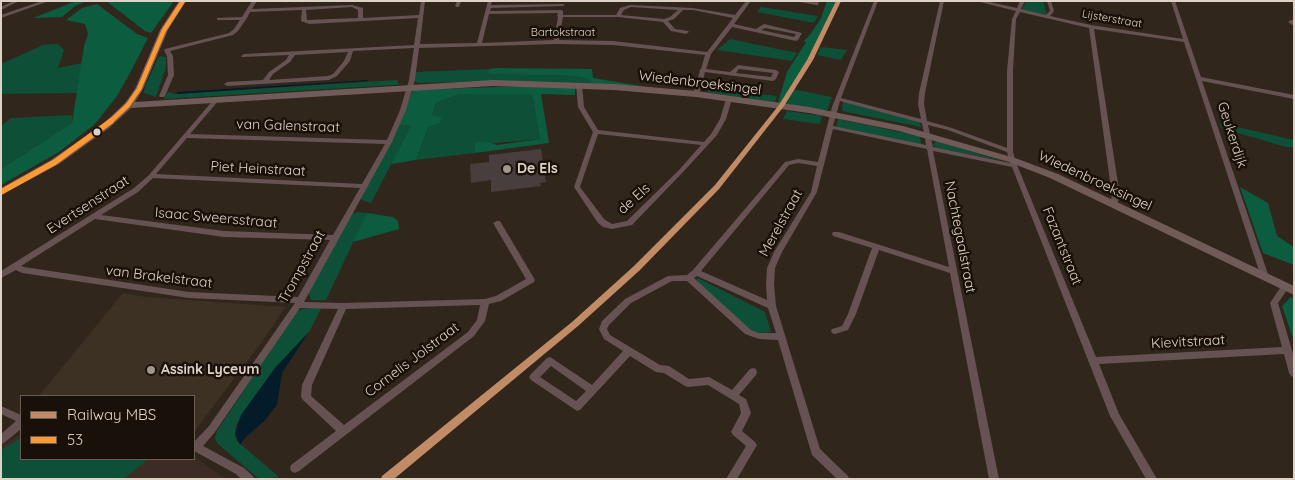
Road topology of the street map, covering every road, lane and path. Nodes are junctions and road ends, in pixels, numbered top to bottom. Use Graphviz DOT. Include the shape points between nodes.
graph roads {
  1 [pos="17,1"];
  2 [pos="47,1"];
  3 [pos="183,1"];
  4 [pos="255,1"];
  5 [pos="424,1"];
  6 [pos="749,1"];
  7 [pos="797,1"];
  8 [pos="817,1"];
  9 [pos="876,1"];
  10 [pos="942,1"];
  11 [pos="978,1"];
  12 [pos="1023,1"];
  13 [pos="1049,1"];
  14 [pos="1172,1"];
  15 [pos="490,4"];
  16 [pos="625,4"];
  17 [pos="562,8"];
  18 [pos="682,8"];
  19 [pos="1,9"];
  20 [pos="304,9"];
  21 [pos="1018,10"];
  22 [pos="249,11"];
  23 [pos="487,13"];
  24 [pos="421,16"];
  25 [pos="618,16"];
  26 [pos="1048,16"];
  27 [pos="1,17"];
  28 [pos="737,17"];
  29 [pos="245,18"];
  30 [pos="219,19"];
  31 [pos="360,19"];
  32 [pos="665,20"];
  33 [pos="731,26"];
  34 [pos="1091,26"];
  35 [pos="757,31"];
  36 [pos="686,32"];
  37 [pos="1185,41"];
  38 [pos="556,42"];
  39 [pos="480,44"];
  40 [pos="418,46"];
  41 [pos="167,50"];
  42 [pos="351,50"];
  43 [pos="154,52"];
  44 [pos="292,53"];
  45 [pos="708,54"];
  46 [pos="244,56"];
  47 [pos="702,70"];
  48 [pos="731,74"];
  49 [pos="1198,78"];
  50 [pos="265,81"];
  51 [pos="227,84"];
  52 [pos="579,85"];
  53 [pos="410,87"];
  54 [pos="696,94"];
  55 [pos="162,96"];
  56 [pos="1294,97"];
  57 [pos="217,99"];
  58 [pos="729,99"];
  59 [pos="838,99"];
  60 [pos="128,105"];
  61 [pos="833,114"];
  62 [pos="925,122"];
  63 [pos="830,127"];
  64 [pos="596,132"];
  65 [pos="927,134"];
  66 [pos="186,136"];
  67 [pos="388,142"];
  68 [pos="705,144"];
  69 [pos="930,148"];
  70 [pos="1012,159"];
  71 [pos="820,164"];
  72 [pos="151,176"];
  73 [pos="364,186"];
  74 [pos="1,192"];
  75 [pos="1113,204"];
  76 [pos="95,217"];
  77 [pos="497,224"];
  78 [pos="836,234"];
  79 [pos="335,238"];
  80 [pos="876,247"];
  81 [pos="16,266"];
  82 [pos="952,271"];
  83 [pos="696,272"];
  84 [pos="1,275"];
  85 [pos="1265,277"];
  86 [pos="689,278"];
  87 [pos="1289,289"];
  88 [pos="485,302"];
  89 [pos="300,303"];
  90 [pos="343,306"];
  91 [pos="772,306"];
  92 [pos="835,331"];
  93 [pos="782,337"];
  94 [pos="1286,350"];
  95 [pos="629,352"];
  96 [pos="1093,361"];
  97 [pos="753,372"];
  98 [pos="1294,373"];
  99 [pos="593,390"];
  100 [pos="733,396"];
  101 [pos="1,410"];
  102 [pos="20,420"];
  103 [pos="20,422"];
  104 [pos="342,430"];
  105 [pos="1,440"];
  106 [pos="195,446"];
  107 [pos="295,468"];
  108 [pos="250,479"];
  109 [pos="731,479"];
  110 [pos="844,479"];
  111 [pos="994,479"];
  112 [pos="1152,479"];
  1 -- 19 [label="street"];
  2 -- 27 [label="street"];
  3 -- 43 [label="street" via="170,18"];
  4 -- 22 [label="street"];
  5 -- 24 [label="street, Trompstraat"];
  6 -- 28 [label="street"];
  7 -- 8 [label="street" via="816,4"];
  9 -- 59 [label="street, Merelstraat"];
  10 -- 62 [label="street, Nachtegaalstraat" via="922,92"];
  11 -- 21 [label="street, Lijsterstraat"];
  12 -- 21 [label="street, Fazantstraat"];
  13 -- 26 [label="street" via="1052,11"];
  14 -- 37 [label="street, Geukerdijk"];
  15 -- 17 [label="street"];
  15 -- 23 [label="street"];
  16 -- 18 [label="street"];
  16 -- 25 [label="street"];
  17 -- 23 [label="street"];
  17 -- 25 [label="street"];
  17 -- 38 [label="street"];
  18 -- 28 [label="street"];
  18 -- 32 [label="street"];
  20 -- 22 [label="street"];
  20 -- 31 [label="street" via="358,7 361,9"];
  20 -- 31 [label="street" via="304,21 309,22"];
  21 -- 26 [label="street, Lijsterstraat"];
  21 -- 70 [label="street, Fazantstraat" via="1014,19 1010,71"];
  22 -- 29 [label="street"];
  23 -- 39 [label="street"];
  24 -- 31 [label="street"];
  24 -- 40 [label="street, Trompstraat"];
  25 -- 32 [label="street"];
  26 -- 34 [label="street, Lijsterstraat"];
  28 -- 33 [label="street"];
  29 -- 30 [label="street"];
  29 -- 41 [label="street" via="236,30 222,38"];
  32 -- 36 [label="street" via="673,30"];
  33 -- 35 [label="street"];
  33 -- 45 [label="street"];
  34 -- 37 [label="street, Lijsterstraat"];
  34 -- 75 [label="street" via="1116,196"];
  35 -- 35 [label="street" via="764,26 799,33 796,39"];
  37 -- 49 [label="street, Geukerdijk"];
  38 -- 39 [label="street, Bartokstraat"];
  38 -- 45 [label="street, Bartokstraat" via="613,43"];
  39 -- 40 [label="street, Bartokstraat"];
  40 -- 42 [label="street, Bartokstraat"];
  40 -- 53 [label="street, Trompstraat"];
  41 -- 43 [label="street"];
  41 -- 55 [label="street" via="170,75"];
  42 -- 44 [label="street, Bartokstraat"];
  42 -- 50 [label="street" via="347,61 330,78"];
  43 -- 60 [label="street" via="139,89"];
  44 -- 46 [label="street, Bartokstraat"];
  44 -- 50 [label="street" via="288,61"];
  45 -- 47 [label="street"];
  47 -- 48 [label="street"];
  47 -- 54 [label="street"];
  48 -- 48 [label="street" via="738,67 776,72 773,78"];
  49 -- 56 [label="street"];
  49 -- 85 [label="street, Geukerdijk"];
  50 -- 51 [label="street"];
  52 -- 53 [label="street, Wiedenbroeksingel"];
  52 -- 54 [label="street, Wiedenbroeksingel"];
  52 -- 64 [label="street" via="581,107"];
  53 -- 57 [label="street, Wiedenbroeksingel"];
  53 -- 67 [label="street, Trompstraat"];
  54 -- 58 [label="street, Wiedenbroeksingel"];
  57 -- 60 [label="street, Wiedenbroeksingel"];
  57 -- 66 [label="street, Evertsenstraat"];
  58 -- 61 [label="street, Wiedenbroeksingel"];
  58 -- 68 [label="street, de Els" via="723,119"];
  59 -- 61 [label="street, Merelstraat"];
  59 -- 62 [label="street, Wiedenbroeksingel"];
  60 -- 74 [label="street" via="106,126 55,162"];
  61 -- 63 [label="street, Merelstraat"];
  61 -- 65 [label="street, Wiedenbroeksingel"];
  62 -- 65 [label="street, Nachtegaalstraat"];
  62 -- 70 [label="street, Wiedenbroeksingel" via="950,129"];
  63 -- 69 [label="street, Wiedenbroeksingel"];
  63 -- 71 [label="street, Merelstraat"];
  64 -- 68 [label="street"];
  64 -- 68 [label="street, de Els" via="577,187 601,221 612,227 628,223"];
  65 -- 69 [label="street, Nachtegaalstraat"];
  65 -- 70 [label="street, Wiedenbroeksingel"];
  66 -- 67 [label="street, van Galenstraat"];
  66 -- 72 [label="street, Evertsenstraat"];
  67 -- 73 [label="street, Trompstraat"];
  69 -- 70 [label="street, Wiedenbroeksingel"];
  69 -- 82 [label="street, Nachtegaalstraat"];
  70 -- 75 [label="street, Wiedenbroeksingel"];
  70 -- 96 [label="street, Fazantstraat"];
  71 -- 83 [label="street" via="787,163"];
  71 -- 91 [label="street, Merelstraat" via="814,192 771,268"];
  72 -- 73 [label="street, Piet Heinstraat"];
  72 -- 76 [label="street, Evertsenstraat"];
  73 -- 79 [label="street, Trompstraat"];
  75 -- 85 [label="street, Wiedenbroeksingel"];
  76 -- 79 [label="street, Isaac Sweersstraat" via="224,234"];
  76 -- 81 [label="street, Evertsenstraat"];
  77 -- 88 [label="street, Cornelis Jolstraat" via="531,280 512,292"];
  78 -- 80 [label="street"];
  79 -- 89 [label="street, Trompstraat"];
  80 -- 82 [label="street"];
  80 -- 92 [label="street" via="852,314 845,328"];
  81 -- 84 [label="street, Evertsenstraat"];
  81 -- 89 [label="street, van Brakelstraat" via="22,270 189,296"];
  82 -- 111 [label="street, Nachtegaalstraat"];
  83 -- 86 [label="street"];
  83 -- 91 [label="street"];
  85 -- 87 [label="street, Wiedenbroeksingel"];
  86 -- 93 [label="street" via="748,332"];
  86 -- 95 [label="street" via="672,278 628,301 605,323 604,333"];
  87 -- 94 [label="street" via="1274,303"];
  88 -- 90 [label="street, Cornelis Jolstraat"];
  88 -- 104 [label="street, Cornelis Jolstraat" via="481,321 471,334"];
  89 -- 90 [label="street, Cornelis Jolstraat"];
  89 -- 106 [label="street, Trompstraat" via="212,428"];
  90 -- 104 [label="street" via="307,386 306,397"];
  91 -- 93 [label="street, Merelstraat"];
  93 -- 110 [label="street, Merelstraat" via="816,452"];
  94 -- 96 [label="street, Kievitstraat"];
  94 -- 98 [label="street"];
  95 -- 99 [label="street"];
  95 -- 100 [label="street" via="688,383 709,381"];
  96 -- 112 [label="street, Fazantstraat" via="1115,416"];
  97 -- 100 [label="street"];
  99 -- 99 [label="street" via="550,361 534,376 577,407"];
  100 -- 109 [label="street" via="743,402 746,413 736,432 752,445"];
  101 -- 102 [label="street"];
  103 -- 105 [label="street"];
  104 -- 107 [label="street, Cornelis Jolstraat"];
  106 -- 108 [label="street" via="240,470"];
}
